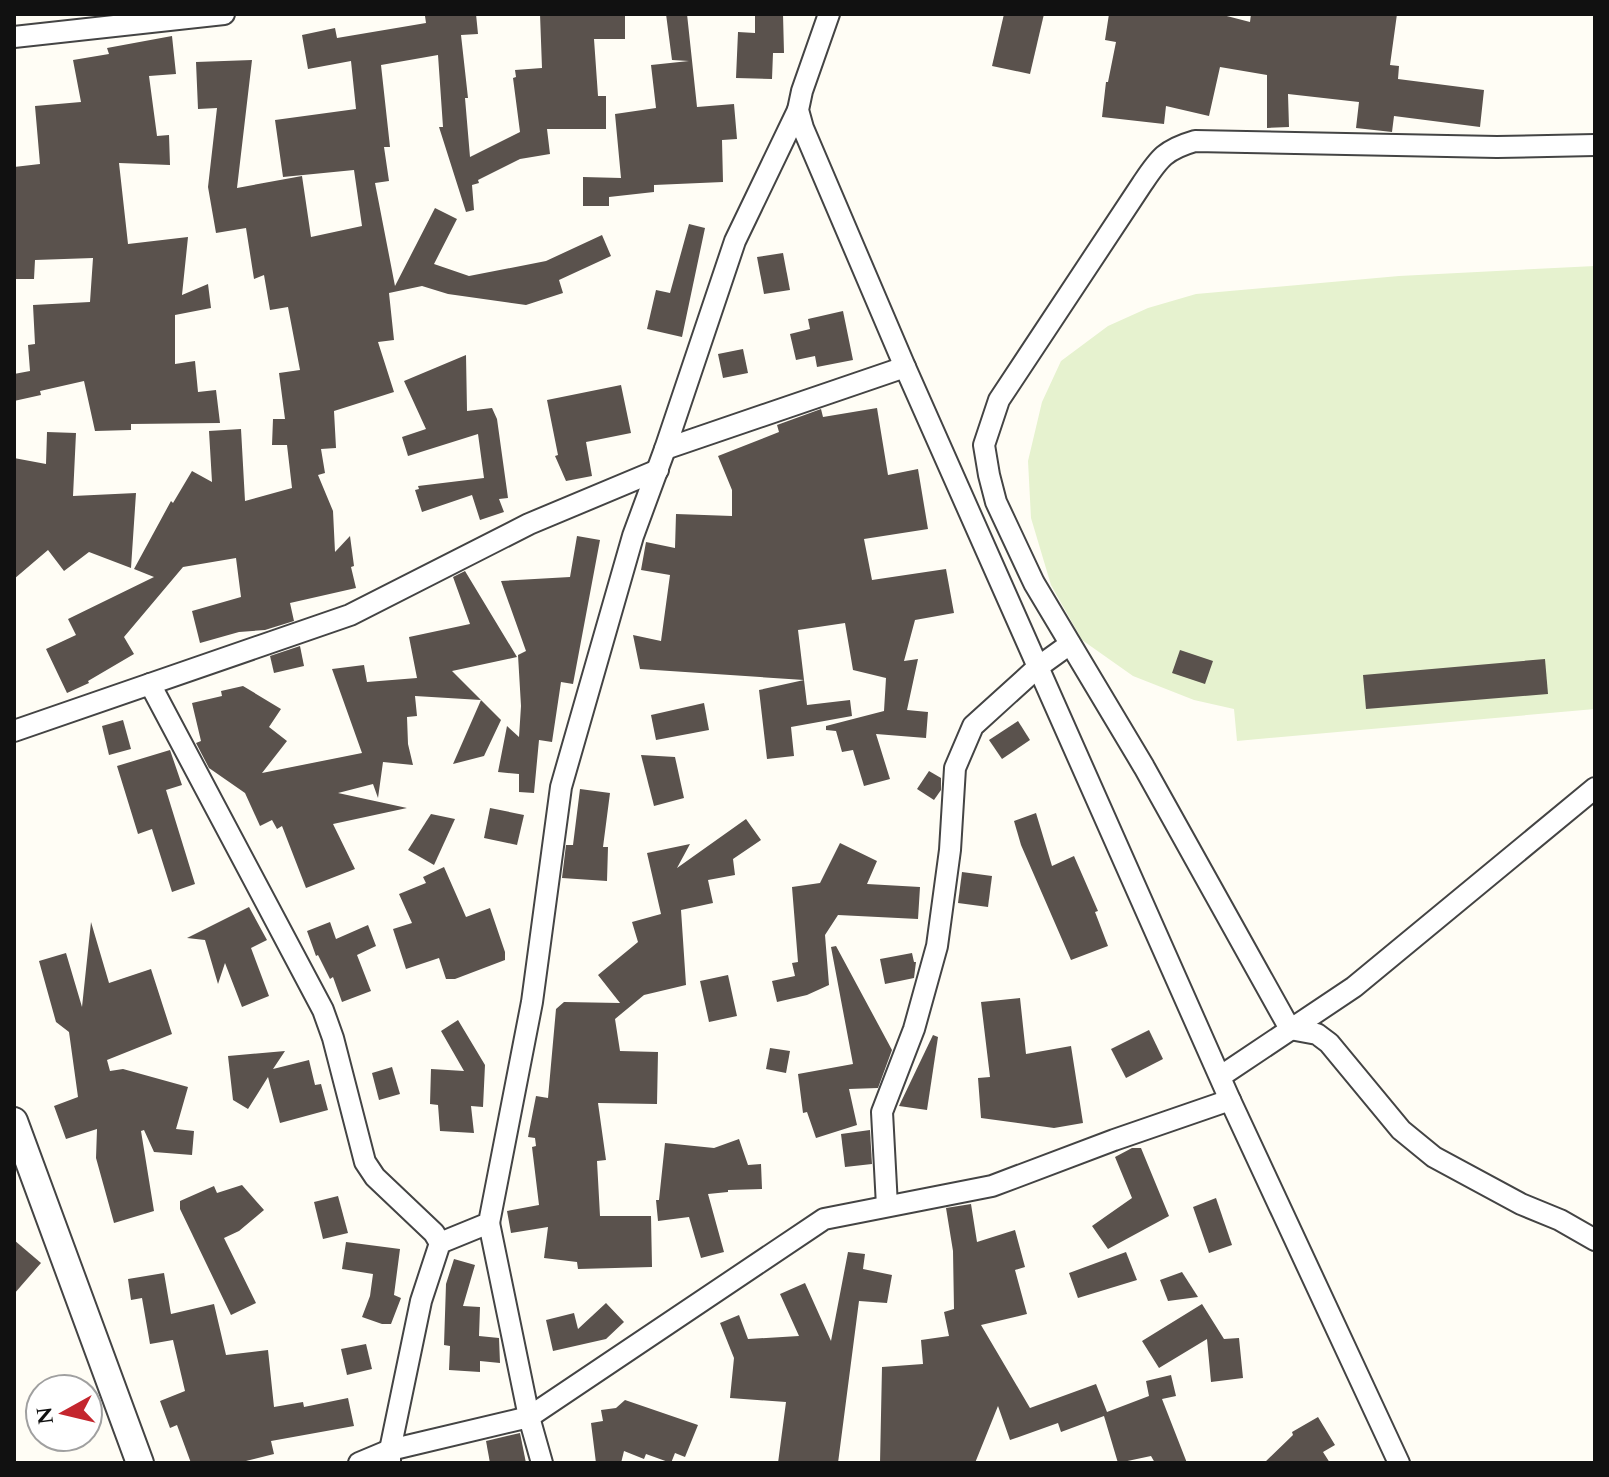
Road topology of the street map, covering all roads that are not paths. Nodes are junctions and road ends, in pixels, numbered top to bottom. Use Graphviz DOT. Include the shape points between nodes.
graph roads {
  1 [pos="224,14"];
  2 [pos="829,14"];
  3 [pos="14,37"];
  4 [pos="798,110"];
  5 [pos="1595,145"];
  6 [pos="905,367"];
  7 [pos="665,449"];
  8 [pos="658,470"];
  9 [pos="1070,644"];
  10 [pos="1038,667"];
  11 [pos="150,684"];
  12 [pos="14,731"];
  13 [pos="1595,788"];
  14 [pos="1290,1029"];
  15 [pos="1221,1076"];
  16 [pos="1230,1100"];
  17 [pos="14,1121"];
  18 [pos="887,1206"];
  19 [pos="489,1223"];
  20 [pos="1593,1236"];
  21 [pos="440,1243"];
  22 [pos="529,1417"];
  23 [pos="390,1456"];
  24 [pos="140,1463"];
  25 [pos="359,1463"];
  26 [pos="542,1463"];
  27 [pos="1399,1463"];
  1 -- 3 [label="street"];
  2 -- 4 [label="street"];
  4 -- 6 [label="street"];
  4 -- 7 [label="street" via="735,241"];
  5 -- 9 [label="street" via="1195,141 1173,147 1158,161 999,400 984,445 996,502"];
  6 -- 7 [label="street"];
  6 -- 10 [label="street"];
  7 -- 8 [label="street"];
  8 -- 11 [label="street" via="529,524 350,615"];
  8 -- 19 [label="street" via="633,536 561,787 532,1002"];
  9 -- 10 [label="street"];
  9 -- 14 [label="street"];
  10 -- 15 [label="street"];
  10 -- 18 [label="street" via="973,726 955,768 937,946 914,1029 882,1112"];
  11 -- 12 [label="street"];
  11 -- 21 [label="street" via="323,1010 365,1162"];
  13 -- 14 [label="street" via="1354,987"];
  14 -- 15 [label="street"];
  14 -- 20 [label="street" via="1317,1034 1329,1043 1401,1130 1434,1157"];
  15 -- 16 [label="street"];
  16 -- 18 [label="street" via="992,1186"];
  16 -- 27 [label="street"];
  17 -- 24 [label="street"];
  18 -- 22 [label="street" via="824,1219"];
  19 -- 21 [label="street"];
  19 -- 22 [label="street"];
  21 -- 23 [label="street" via="421,1301"];
  22 -- 23 [label="street"];
  22 -- 26 [label="street"];
  23 -- 25 [label="street"];
}
